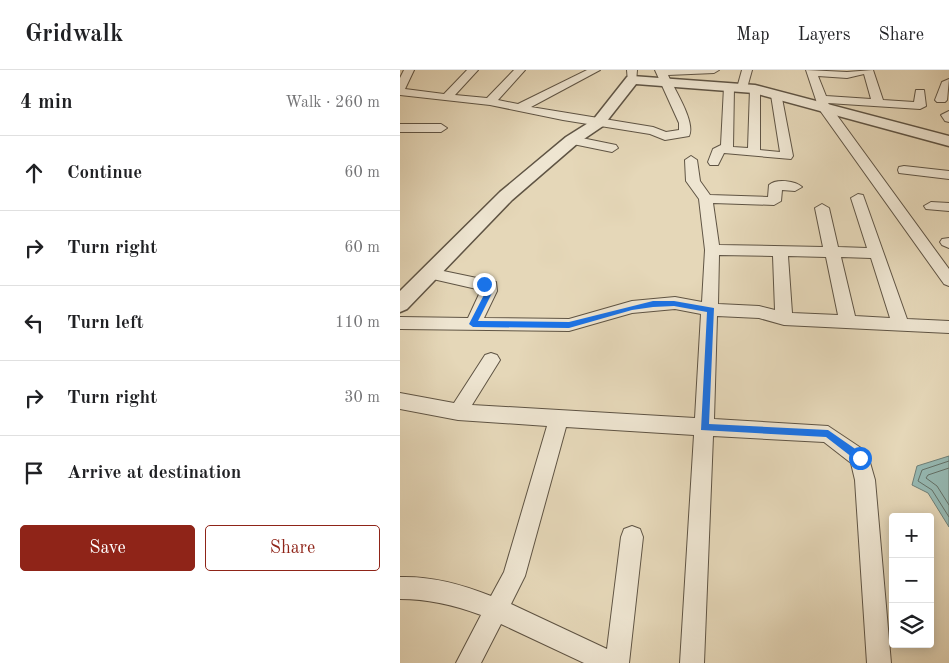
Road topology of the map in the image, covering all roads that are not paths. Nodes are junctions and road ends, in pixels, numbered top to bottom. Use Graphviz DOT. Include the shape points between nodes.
graph roads {
  1 [pos="409,70"];
  2 [pos="473,70"];
  3 [pos="520,70"];
  4 [pos="595,70"];
  5 [pos="714,70"];
  6 [pos="748,70"];
  7 [pos="868,70"];
  8 [pos="811,71"];
  9 [pos="632,75"];
  10 [pos="662,75"];
  11 [pos="949,82"];
  12 [pos="742,88"];
  13 [pos="400,91"];
  14 [pos="920,92"];
  15 [pos="777,95"];
  16 [pos="447,98"];
  17 [pos="941,100"];
  18 [pos="490,102"];
  19 [pos="878,103"];
  20 [pos="823,104"];
  21 [pos="522,107"];
  22 [pos="949,114"];
  23 [pos="949,119"];
  24 [pos="598,123"];
  25 [pos="400,128"];
  26 [pos="441,128"];
  27 [pos="572,140"];
  28 [pos="949,142"];
  29 [pos="612,148"];
  30 [pos="726,150"];
  31 [pos="754,152"];
  32 [pos="690,160"];
  33 [pos="714,162"];
  34 [pos="904,170"];
  35 [pos="949,175"];
  36 [pos="795,187"];
  37 [pos="858,198"];
  38 [pos="706,199"];
  39 [pos="931,206"];
  40 [pos="949,207"];
  41 [pos="822,208"];
  42 [pos="712,250"];
  43 [pos="780,252"];
  44 [pos="833,253"];
  45 [pos="875,253"];
  46 [pos="429,273"];
  47 [pos="949,280"];
  48 [pos="400,304"];
  49 [pos="711,310"];
  50 [pos="784,319"];
  51 [pos="400,323"];
  52 [pos="848,323"];
  53 [pos="473,324"];
  54 [pos="901,326"];
  55 [pos="949,328"];
  56 [pos="491,360"];
  57 [pos="400,401"];
  58 [pos="458,412"];
  59 [pos="559,418"];
  60 [pos="704,427"];
  61 [pos="632,537"];
  62 [pos="400,588"];
  63 [pos="497,611"];
  64 [pos="468,663"];
  65 [pos="610,663"];
  66 [pos="617,663"];
  67 [pos="692,663"];
  68 [pos="879,663"];
  1 -- 13 [label="street"];
  2 -- 16 [label="street"];
  3 -- 18 [label="street"];
  4 -- 21 [label="street"];
  5 -- 10 [label="street"];
  6 -- 12 [label="street"];
  7 -- 8 [label="street" via="847,76"];
  7 -- 19 [label="street"];
  8 -- 20 [label="street"];
  9 -- 10 [label="street"];
  9 -- 24 [label="street"];
  10 -- 12 [label="street"];
  10 -- 24 [label="street" via="685,123 685,133 665,136 653,131"];
  11 -- 17 [label="street"];
  12 -- 15 [label="street"];
  12 -- 30 [label="street"];
  12 -- 31 [label="street"];
  13 -- 16 [label="street"];
  14 -- 19 [label="street" via="920,106"];
  15 -- 20 [label="street"];
  15 -- 31 [label="street" via="787,156"];
  16 -- 18 [label="street"];
  18 -- 21 [label="street"];
  19 -- 20 [label="street"];
  20 -- 28 [label="street"];
  20 -- 47 [label="street"];
  21 -- 24 [label="street"];
  22 -- 23 [label="street"];
  24 -- 27 [label="street"];
  25 -- 26 [label="street"];
  27 -- 29 [label="street"];
  27 -- 46 [label="street" via="506,196"];
  30 -- 31 [label="street"];
  30 -- 33 [label="street" via="719,149"];
  32 -- 38 [label="street" via="693,181"];
  34 -- 35 [label="street"];
  36 -- 38 [label="street" via="776,185 774,201"];
  37 -- 45 [label="street"];
  38 -- 42 [label="street"];
  39 -- 40 [label="street"];
  41 -- 44 [label="street"];
  42 -- 43 [label="street"];
  42 -- 49 [label="street"];
  43 -- 44 [label="street"];
  43 -- 50 [label="street"];
  44 -- 45 [label="street"];
  44 -- 52 [label="street"];
  45 -- 54 [label="street"];
  46 -- 48 [label="street"];
  46 -- 53 [label="street" via="490,286"];
  49 -- 50 [label="street" via="758,312"];
  49 -- 53 [label="street" via="674,303 653,304 569,325"];
  49 -- 60 [label="street"];
  50 -- 52 [label="street"];
  51 -- 53 [label="street"];
  52 -- 54 [label="street"];
  54 -- 55 [label="street"];
  56 -- 58 [label="street"];
  57 -- 58 [label="street"];
  58 -- 59 [label="street"];
  59 -- 60 [label="street"];
  59 -- 63 [label="street" via="514,576"];
  60 -- 67 [label="street"];
  60 -- 68 [label="street" via="828,434 860,458 865,480"];
  61 -- 66 [label="street"];
  62 -- 63 [label="street" via="432,588"];
  63 -- 64 [label="street"];
  63 -- 65 [label="street"];
}
